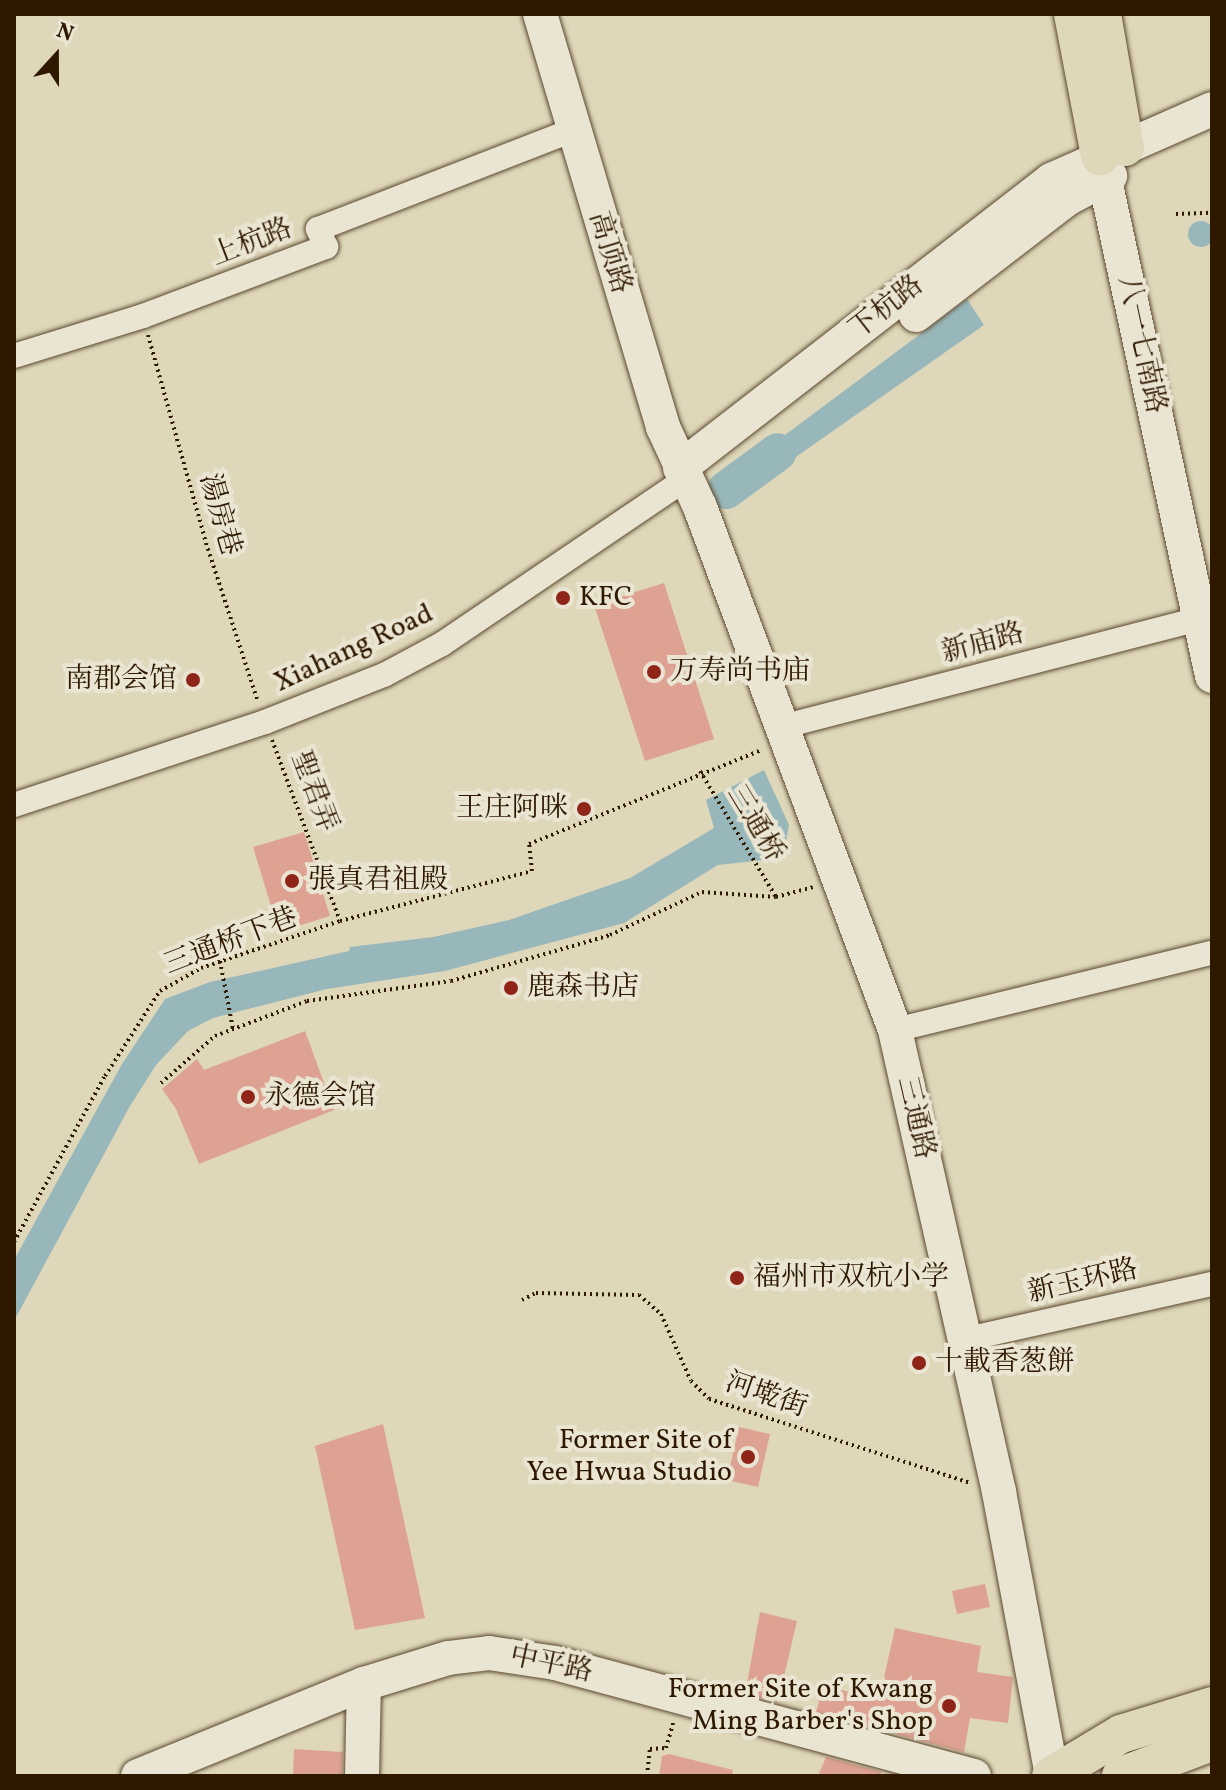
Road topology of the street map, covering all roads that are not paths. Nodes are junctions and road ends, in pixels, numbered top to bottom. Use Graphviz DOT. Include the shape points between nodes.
graph roads {
  1 [pos="540,14"];
  2 [pos="1073,14"];
  3 [pos="1102,14"];
  4 [pos="1212,109"];
  5 [pos="1212,127"];
  6 [pos="571,131"];
  7 [pos="1114,162"];
  8 [pos="14,356"];
  9 [pos="685,478"];
  10 [pos="1212,567"];
  11 [pos="1200,619"];
  12 [pos="1212,676"];
  13 [pos="784,734"];
  14 [pos="14,805"];
  15 [pos="1212,953"];
  16 [pos="895,1030"];
  17 [pos="1212,1284"];
  18 [pos="967,1339"];
  19 [pos="364,1684"];
  20 [pos="1212,1706"];
  21 [pos="1212,1742"];
  22 [pos="1052,1775"];
  23 [pos="138,1776"];
  24 [pos="362,1776"];
  25 [pos="974,1776"];
  26 [pos="1121,1776"];
  1 -- 6 [label="street, 高顶路"];
  2 -- 7 [label="main road, 八一七南路"];
  3 -- 7 [label="main road, 八一七南路"];
  4 -- 7 [label="street"];
  5 -- 7 [label="street"];
  6 -- 8 [label="street, 上杭路" via="318,229 326,247 143,316"];
  6 -- 9 [label="street, 高顶路"];
  7 -- 9 [label="street, 下杭路" via="1051,180"];
  7 -- 10 [label="street, 八一七南路" via="1129,206"];
  7 -- 11 [label="street, 八一七南路"];
  9 -- 13 [label="street, 三通路"];
  9 -- 14 [label="street, Xiahang Road" via="442,644 384,675 265,722"];
  11 -- 12 [label="street, 八一七南路"];
  11 -- 13 [label="street, 新庙路"];
  13 -- 16 [label="street, 三通路"];
  15 -- 16 [label="street"];
  16 -- 18 [label="street, 三通路"];
  17 -- 18 [label="street, 新玉环路"];
  18 -- 22 [label="street, 三通路"];
  19 -- 23 [label="street, 中平路"];
  19 -- 24 [label="street"];
  19 -- 25 [label="street, 中平路" via="448,1658 489,1653 542,1660"];
  20 -- 22 [label="main road" via="1121,1734"];
  21 -- 26 [label="main road"];
}
